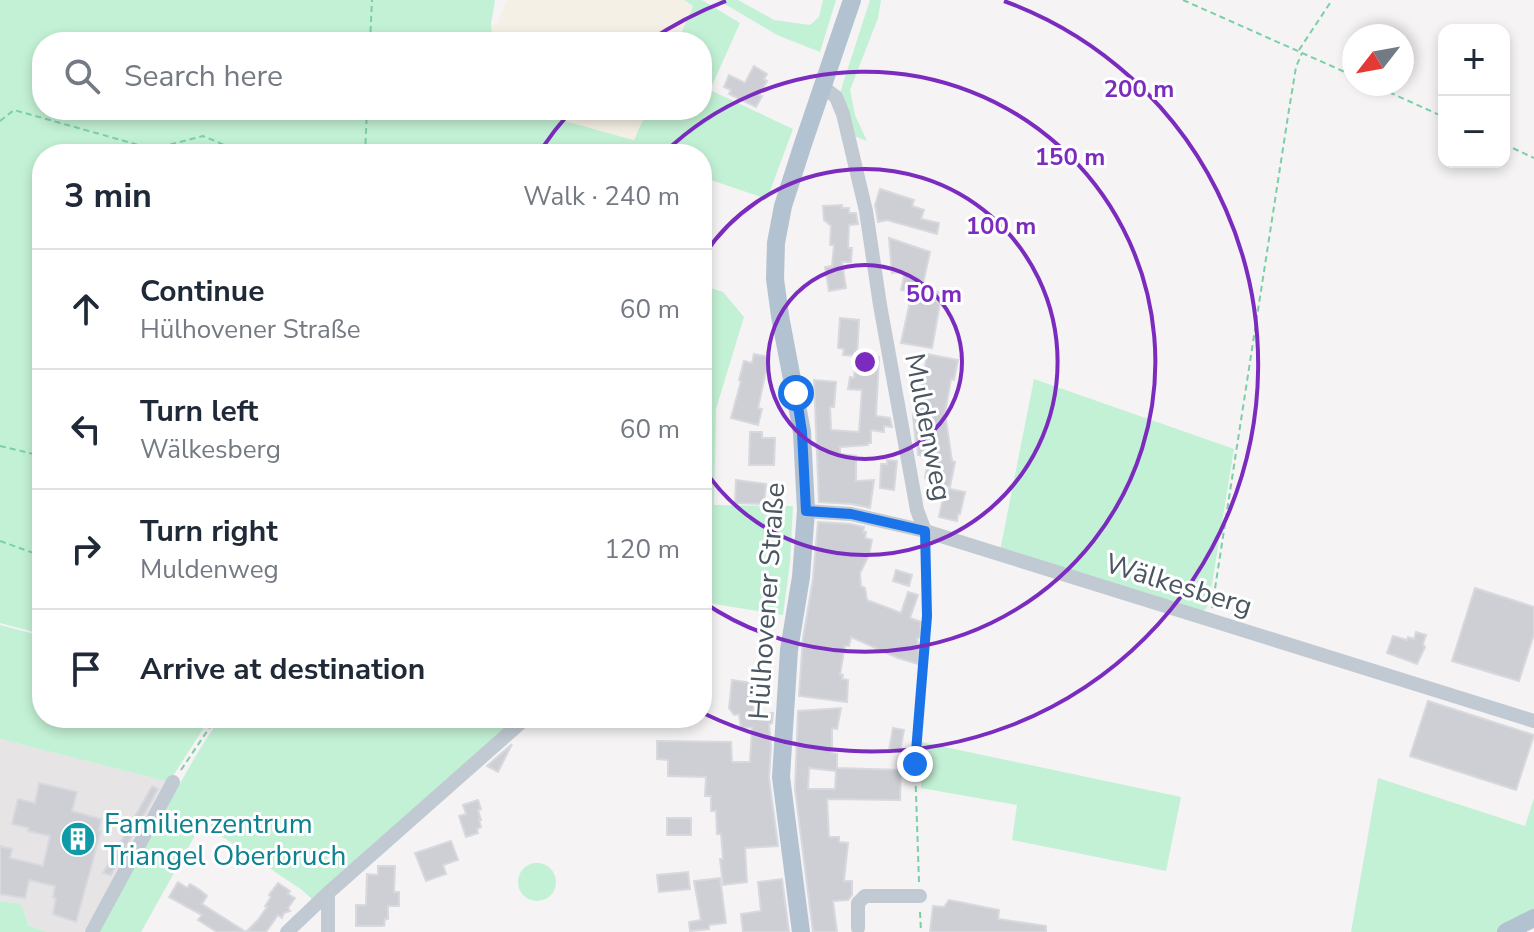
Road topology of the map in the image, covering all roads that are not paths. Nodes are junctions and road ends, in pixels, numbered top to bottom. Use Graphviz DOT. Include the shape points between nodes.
graph roads {
  1 [pos="852,0"];
  2 [pos="823,87"];
  3 [pos="806,511"];
  4 [pos="925,531"];
  5 [pos="1534,721"];
  6 [pos="515,728"];
  7 [pos="173,782"];
  8 [pos="101,883"];
  9 [pos="114,892"];
  10 [pos="328,893"];
  11 [pos="920,896"];
  12 [pos="1534,918"];
  13 [pos="858,928"];
  14 [pos="92,932"];
  15 [pos="287,932"];
  16 [pos="328,932"];
  17 [pos="801,932"];
  18 [pos="1506,932"];
  1 -- 2 [label="main road, Hülhovener Straße"];
  2 -- 3 [label="main road, Hülhovener Straße" via="776,243 775,279 802,432"];
  2 -- 4 [label="street, Muldenweg" via="836,97 843,114 866,211 917,510"];
  3 -- 4 [label="street, Wälkesberg" via="851,514"];
  3 -- 17 [label="main road, Hülhovener Straße" via="781,777"];
  4 -- 5 [label="street, Wälkesberg"];
  6 -- 10 [label="street"];
  7 -- 9 [label="street"];
  8 -- 9 [label="street"];
  9 -- 14 [label="street"];
  10 -- 15 [label="street"];
  10 -- 16 [label="street"];
  11 -- 13 [label="street" via="865,896 858,903"];
  12 -- 18 [label="main road"];
}
